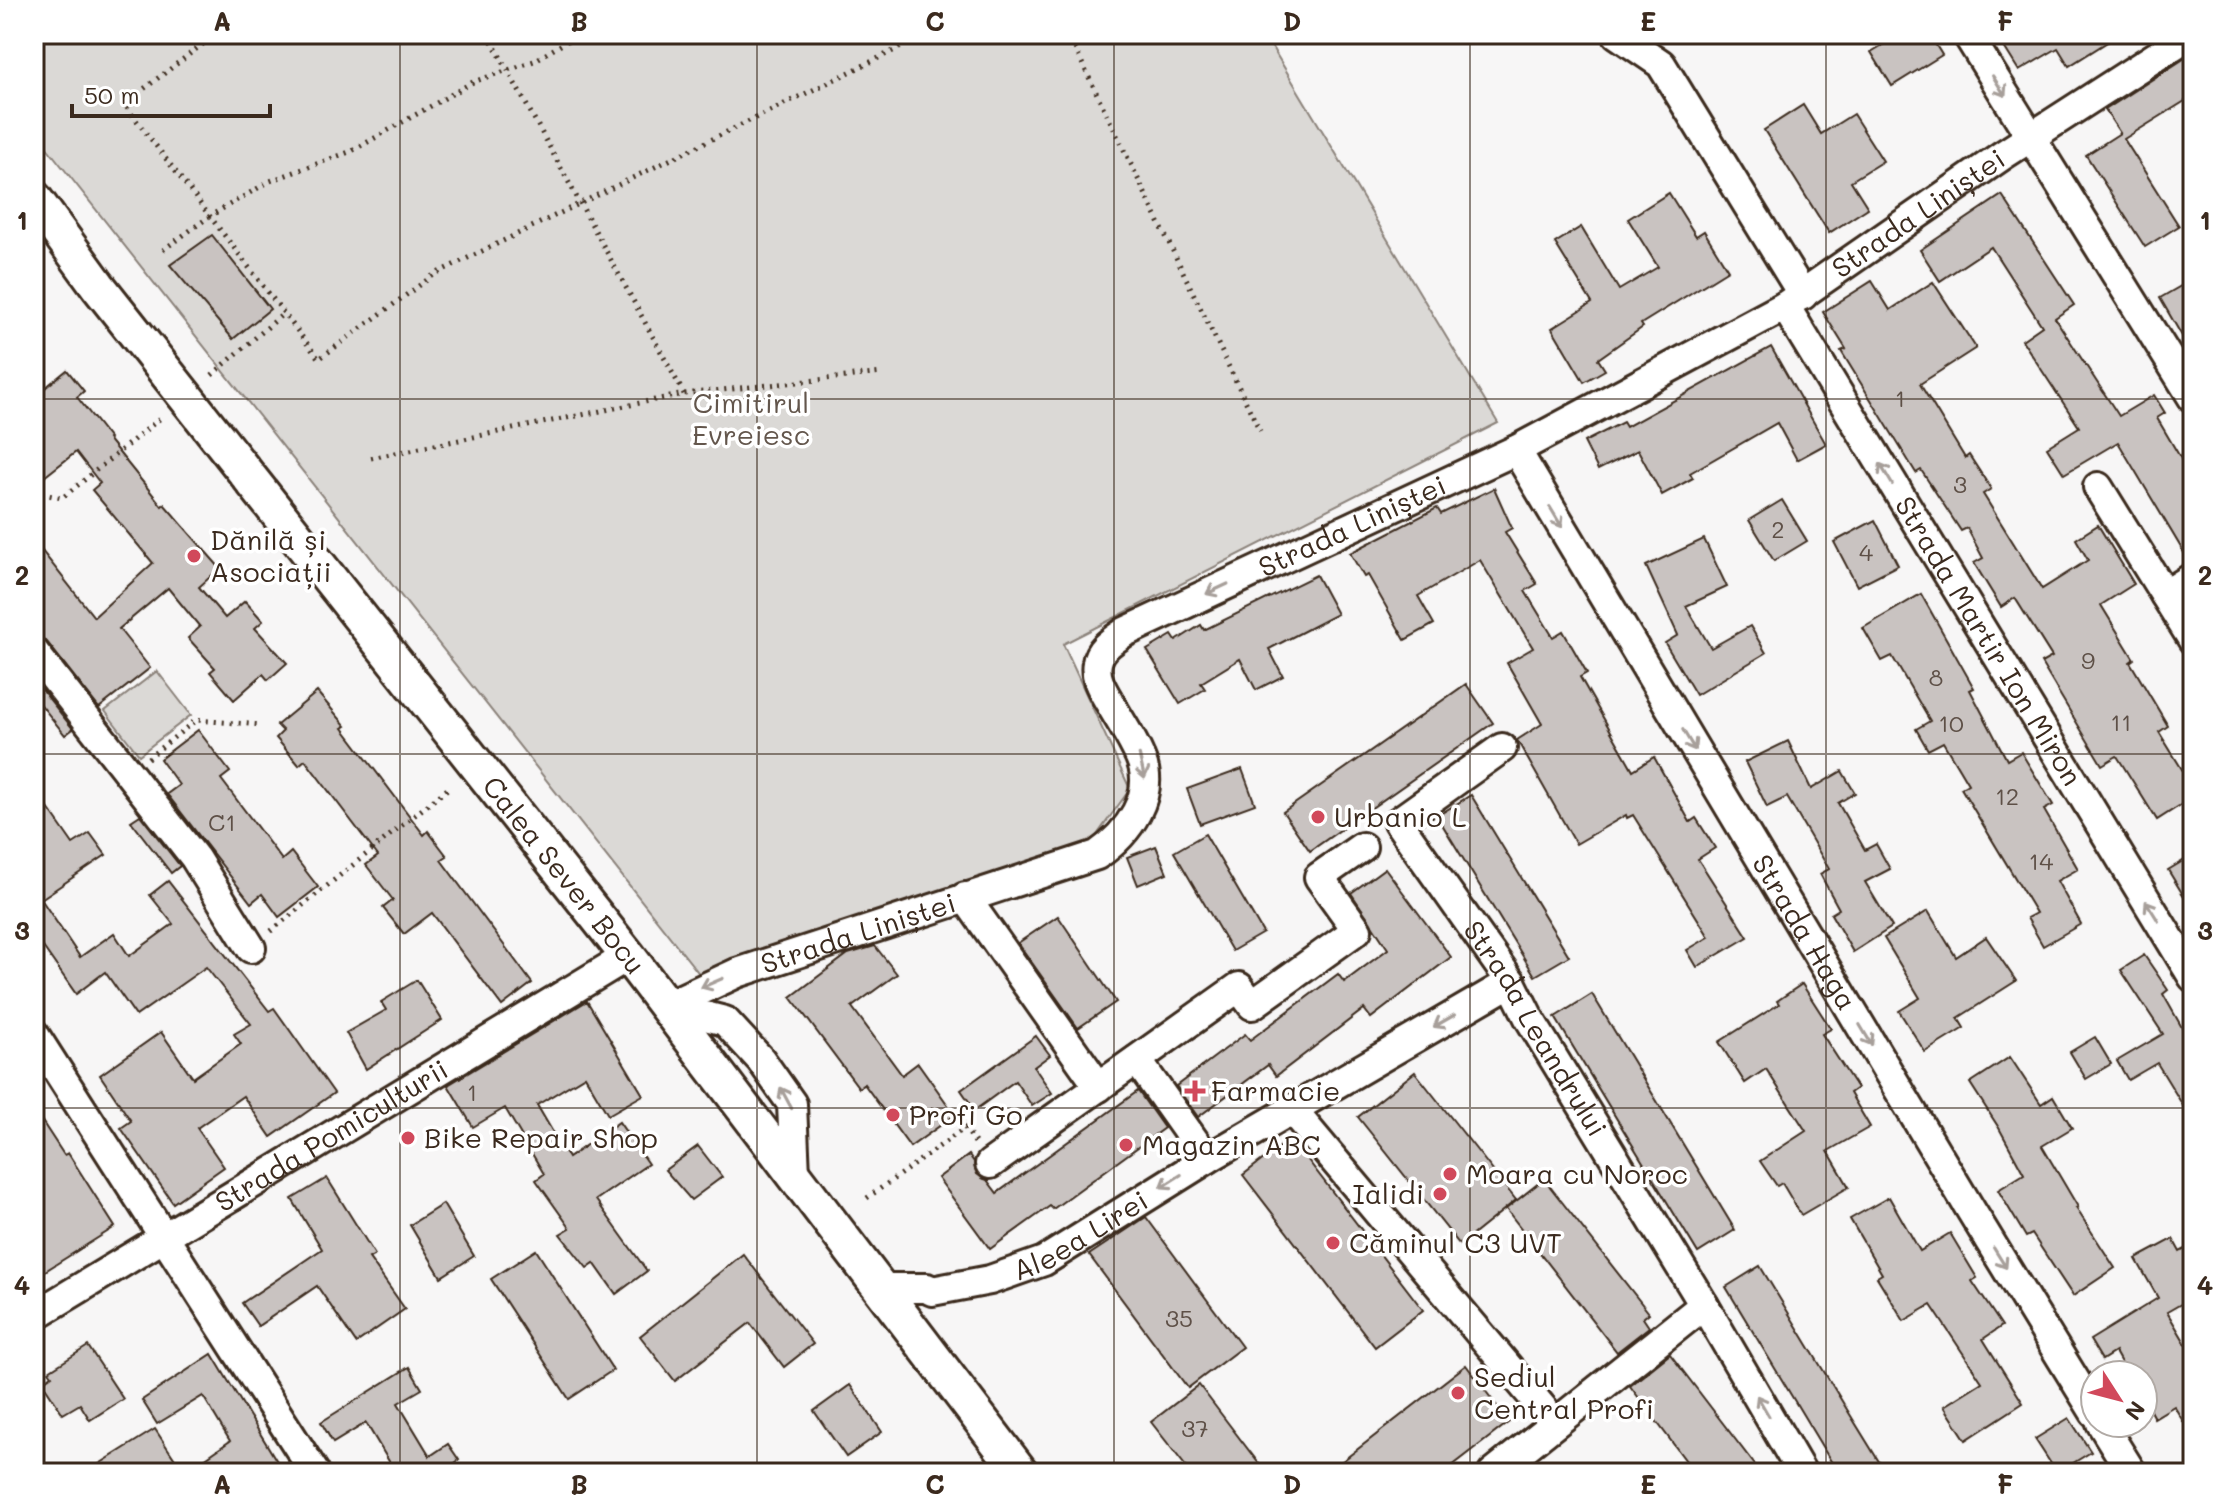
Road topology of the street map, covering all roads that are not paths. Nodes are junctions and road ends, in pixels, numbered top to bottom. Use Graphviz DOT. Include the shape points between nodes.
graph roads {
  1 [pos="1617,34"];
  2 [pos="1967,34"];
  3 [pos="2191,34"];
  4 [pos="2031,137"];
  5 [pos="34,198"];
  6 [pos="34,214"];
  7 [pos="98,286"];
  8 [pos="1794,300"];
  9 [pos="2193,398"];
  10 [pos="1516,450"];
  11 [pos="2098,487"];
  12 [pos="2193,577"];
  13 [pos="2165,595"];
  14 [pos="2193,640"];
  15 [pos="34,652"];
  16 [pos="1502,748"];
  17 [pos="1362,847"];
  18 [pos="965,897"];
  19 [pos="251,948"];
  20 [pos="628,956"];
  21 [pos="2193,977"];
  22 [pos="1511,982"];
  23 [pos="666,1006"];
  24 [pos="34,1034"];
  25 [pos="1137,1060"];
  26 [pos="1099,1087"];
  27 [pos="1292,1110"];
  28 [pos="1207,1159"];
  29 [pos="990,1164"];
  30 [pos="165,1237"];
  31 [pos="881,1288"];
  32 [pos="1704,1305"];
  33 [pos="34,1316"];
  34 [pos="2079,1387"];
  35 [pos="1555,1423"];
  36 [pos="2111,1439"];
  37 [pos="315,1473"];
  38 [pos="1021,1473"];
  39 [pos="1493,1473"];
  40 [pos="1802,1473"];
  41 [pos="2132,1473"];
  1 -- 8 [label="street, Strada Martir Ion Miron" via="1661,64"];
  2 -- 4 [label="street, one-way"];
  3 -- 4 [label="street, Strada Liniștei"];
  4 -- 8 [label="street, Strada Liniștei"];
  4 -- 9 [label="street"];
  5 -- 7 [label="main road, Calea Sever Bocu"];
  6 -- 7 [label="main road, Calea Sever Bocu"];
  7 -- 20 [label="main road, Calea Sever Bocu"];
  8 -- 10 [label="street, Strada Liniștei"];
  21 -- 8 [label="street, Strada Martir Ion Miron, one-way"];
  10 -- 18 [label="street, Strada Liniștei, one-way" via="1112,641 1097,663 1098,681 1141,758 1144,794 1137,812 1097,855"];
  10 -- 34 [label="street, Strada Haga, one-way"];
  11 -- 13 [label="street"];
  12 -- 13 [label="street"];
  13 -- 14 [label="street"];
  15 -- 19 [label="street" via="195,858"];
  16 -- 22 [label="street, Strada Leandrului" via="1398,822"];
  17 -- 25 [label="street" via="1319,877 1357,930 1252,1005 1239,987"];
  18 -- 23 [label="street, Strada Liniștei, one-way" via="737,973"];
  18 -- 26 [label="street"];
  20 -- 23 [label="main road, Calea Sever Bocu"];
  20 -- 30 [label="street, Strada Pomiculturii"];
  22 -- 27 [label="street, Aleea Lirei, one-way"];
  22 -- 32 [label="street, Strada Leandrului"];
  23 -- 31 [label="main road, Calea Sever Bocu"];
  24 -- 30 [label="street"];
  25 -- 26 [label="street"];
  25 -- 28 [label="street"];
  26 -- 29 [label="street"];
  27 -- 28 [label="street, Aleea Lirei"];
  27 -- 35 [label="street"];
  28 -- 31 [label="street, Aleea Lirei, one-way" via="1044,1261 990,1280 932,1291"];
  30 -- 33 [label="street, Strada Pomiculturii"];
  30 -- 37 [label="street"];
  31 -- 38 [label="main road, Calea Sever Bocu"];
  32 -- 35 [label="street"];
  40 -- 32 [label="street, Strada Leandrului, one-way"];
  35 -- 39 [label="street"];
  36 -- 41 [label="street"];
}
